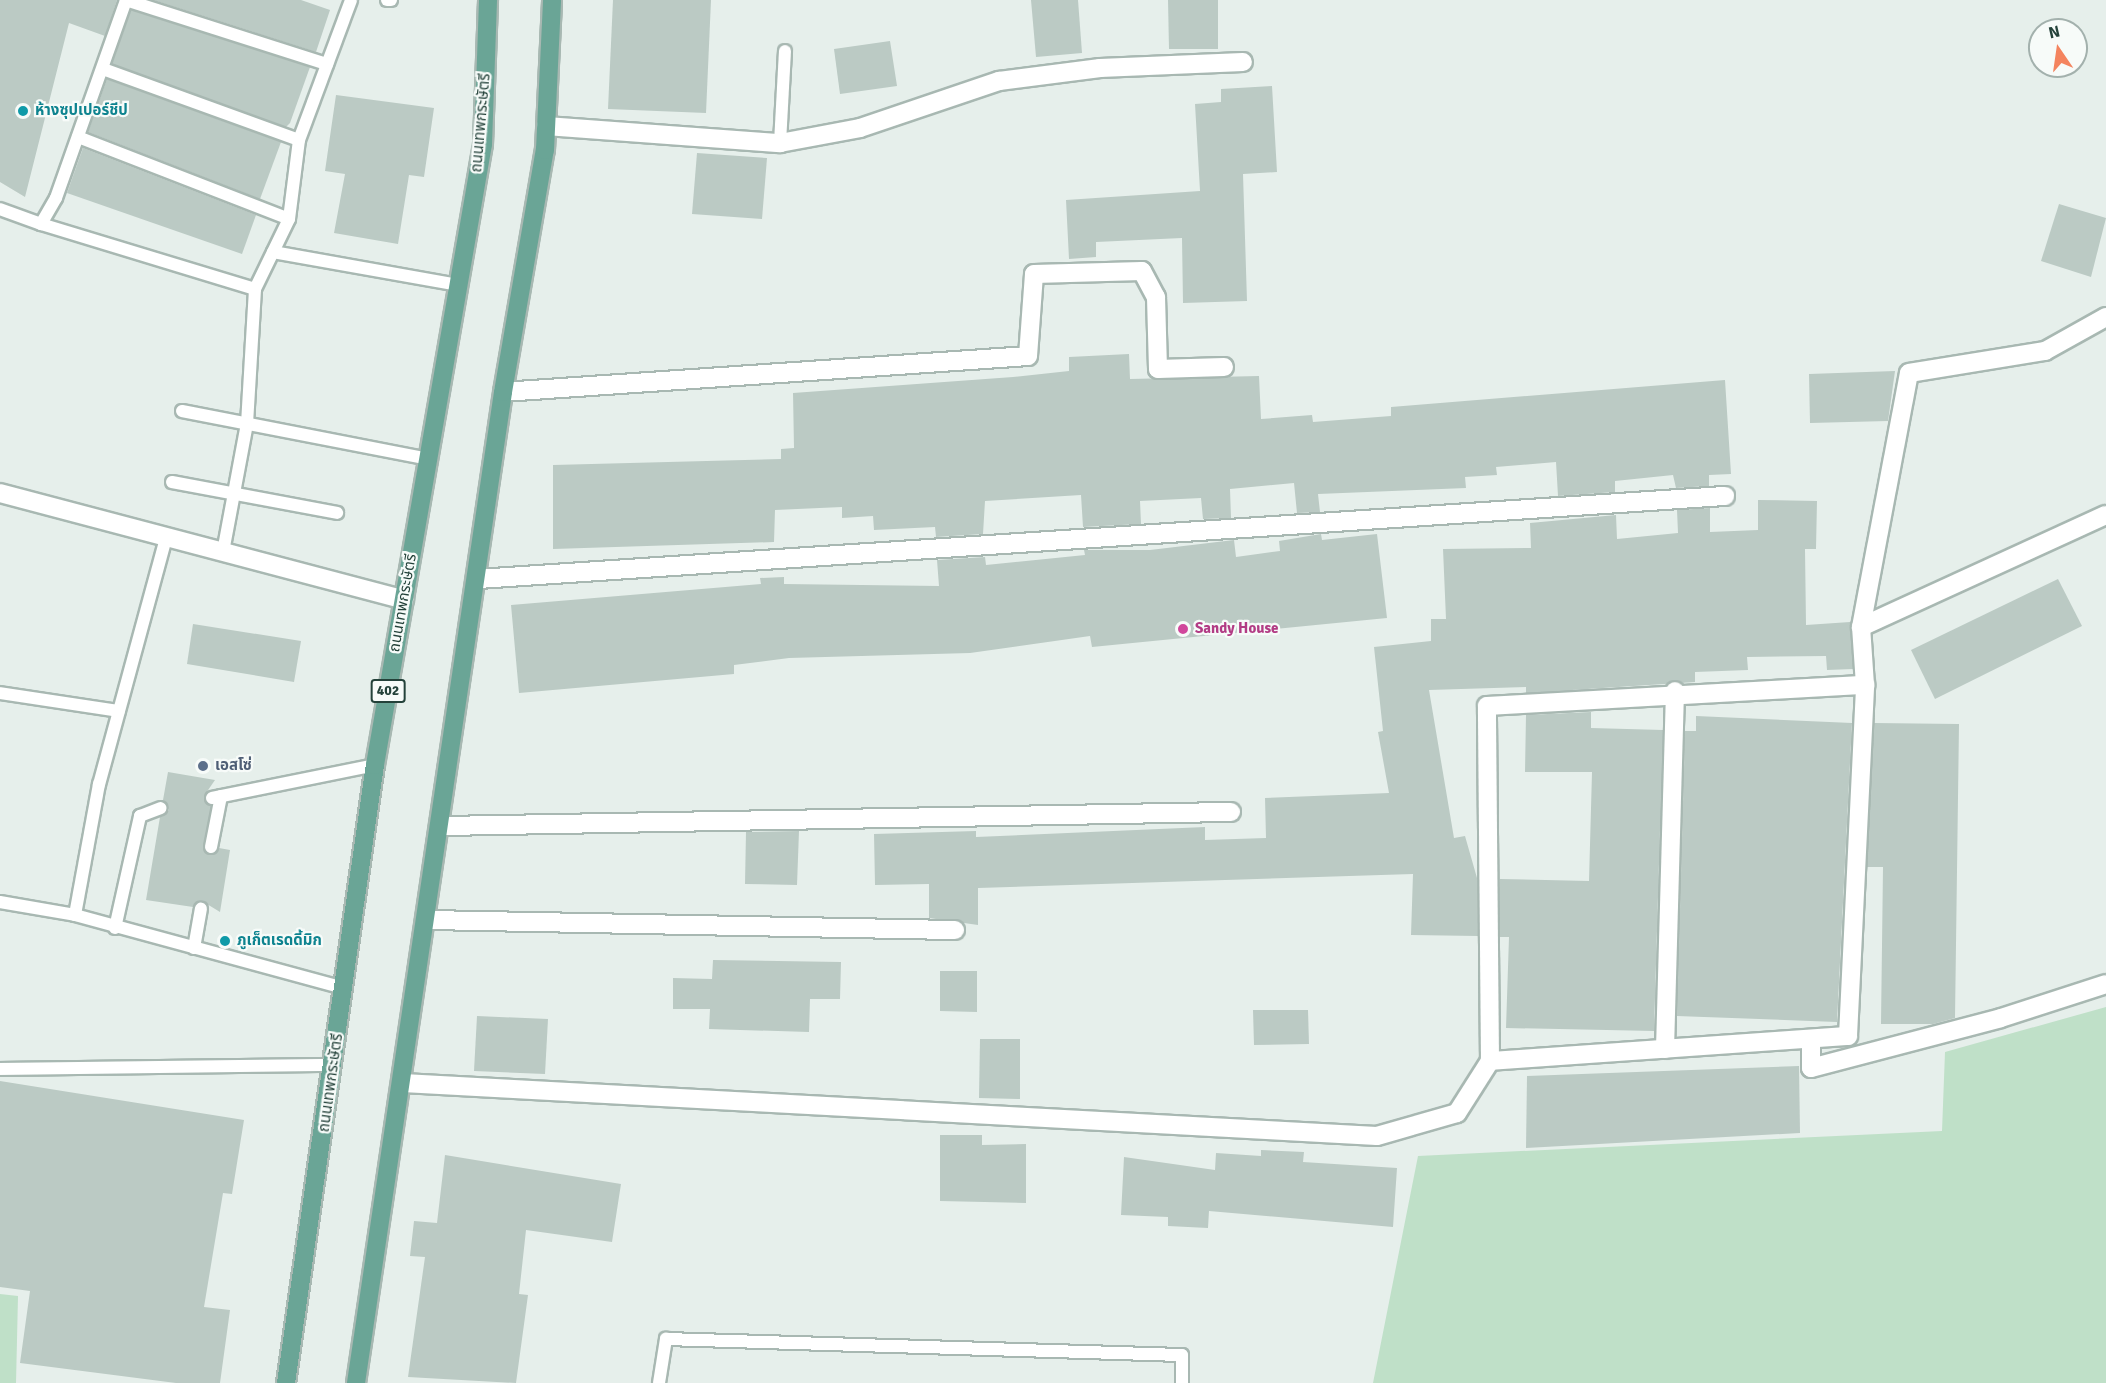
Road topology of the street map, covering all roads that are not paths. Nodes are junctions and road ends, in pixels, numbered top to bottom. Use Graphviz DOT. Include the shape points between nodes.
graph roads {
  1 [pos="127,0"];
  2 [pos="351,0"];
  3 [pos="488,0"];
  4 [pos="552,0"];
  5 [pos="785,51"];
  6 [pos="1243,62"];
  7 [pos="327,64"];
  8 [pos="103,69"];
  9 [pos="546,126"];
  10 [pos="78,137"];
  11 [pos="300,140"];
  12 [pos="780,143"];
  13 [pos="0,209"];
  14 [pos="288,219"];
  15 [pos="41,224"];
  16 [pos="273,252"];
  17 [pos="459,285"];
  18 [pos="255,289"];
  19 [pos="2106,317"];
  20 [pos="1224,367"];
  21 [pos="503,392"];
  22 [pos="182,411"];
  23 [pos="247,424"];
  24 [pos="428,459"];
  25 [pos="172,482"];
  26 [pos="0,493"];
  27 [pos="234,495"];
  28 [pos="1725,496"];
  29 [pos="337,513"];
  30 [pos="2106,515"];
  31 [pos="166,538"];
  32 [pos="223,552"];
  33 [pos="478,579"];
  34 [pos="404,600"];
  35 [pos="1861,627"];
  36 [pos="1865,685"];
  37 [pos="1675,692"];
  38 [pos="0,693"];
  39 [pos="119,711"];
  40 [pos="375,765"];
  41 [pos="161,808"];
  42 [pos="1232,813"];
  43 [pos="442,826"];
  44 [pos="212,847"];
  45 [pos="0,902"];
  46 [pos="201,909"];
  47 [pos="75,915"];
  48 [pos="428,920"];
  49 [pos="115,928"];
  50 [pos="954,930"];
  51 [pos="194,948"];
  52 [pos="2106,984"];
  53 [pos="344,988"];
  54 [pos="1811,1039"];
  55 [pos="1665,1049"];
  56 [pos="1490,1061"];
  57 [pos="334,1065"];
  58 [pos="0,1070"];
  59 [pos="403,1083"];
  60 [pos="286,1383"];
  61 [pos="356,1383"];
  62 [pos="658,1383"];
  63 [pos="1182,1383"];
  1 -- 7 [label="lane"];
  1 -- 8 [label="lane"];
  2 -- 7 [label="lane"];
  3 -- 17 [label="main road, ถนนเทพกระษัตรี / 402" via="483,144"];
  4 -- 9 [label="main road"];
  5 -- 12 [label="lane"];
  6 -- 12 [label="street" via="1100,68 999,81 860,128"];
  7 -- 11 [label="lane"];
  8 -- 10 [label="lane"];
  8 -- 11 [label="lane"];
  9 -- 12 [label="street"];
  9 -- 21 [label="main road"];
  10 -- 14 [label="lane"];
  10 -- 15 [label="lane"];
  11 -- 14 [label="lane"];
  13 -- 15 [label="lane"];
  14 -- 16 [label="lane"];
  15 -- 18 [label="lane"];
  16 -- 17 [label="lane"];
  16 -- 18 [label="lane"];
  17 -- 24 [label="main road, ถนนเทพกระษัตรี / 402"];
  18 -- 23 [label="lane"];
  19 -- 35 [label="street" via="2045,351 1909,373"];
  20 -- 21 [label="street" via="1158,369 1156,297 1142,271 1034,274 1028,357"];
  21 -- 33 [label="main road"];
  22 -- 23 [label="lane"];
  23 -- 24 [label="lane"];
  23 -- 27 [label="lane"];
  24 -- 34 [label="main road, ถนนเทพกระษัตรี / 402"];
  25 -- 27 [label="lane"];
  26 -- 31 [label="street"];
  27 -- 29 [label="lane"];
  27 -- 32 [label="lane"];
  28 -- 33 [label="street"];
  30 -- 35 [label="street"];
  31 -- 32 [label="street"];
  31 -- 39 [label="lane"];
  32 -- 34 [label="street"];
  33 -- 43 [label="main road"];
  34 -- 40 [label="main road, ถนนเทพกระษัตรี / 402"];
  35 -- 36 [label="street"];
  36 -- 37 [label="street"];
  36 -- 54 [label="street" via="1848,1036"];
  37 -- 55 [label="street"];
  37 -- 56 [label="street" via="1487,706"];
  38 -- 39 [label="lane"];
  39 -- 47 [label="lane" via="99,784"];
  40 -- 44 [label="lane" via="216,797"];
  40 -- 53 [label="main road, ถนนเทพกระษัตรี / 402"];
  41 -- 49 [label="lane" via="140,816"];
  42 -- 43 [label="street"];
  43 -- 48 [label="main road"];
  45 -- 47 [label="lane"];
  46 -- 51 [label="lane"];
  47 -- 49 [label="lane"];
  48 -- 50 [label="street"];
  48 -- 59 [label="main road"];
  49 -- 51 [label="lane"];
  51 -- 53 [label="lane"];
  52 -- 54 [label="street" via="2001,1018 1811,1068"];
  53 -- 57 [label="main road, ถนนเทพกระษัตรี / 402"];
  54 -- 55 [label="street"];
  55 -- 56 [label="street"];
  56 -- 59 [label="street" via="1457,1113 1377,1136"];
  57 -- 58 [label="lane"];
  57 -- 60 [label="main road, ถนนเทพกระษัตรี / 402"];
  59 -- 61 [label="main road"];
  62 -- 63 [label="lane" via="666,1339 1182,1355"];
}
